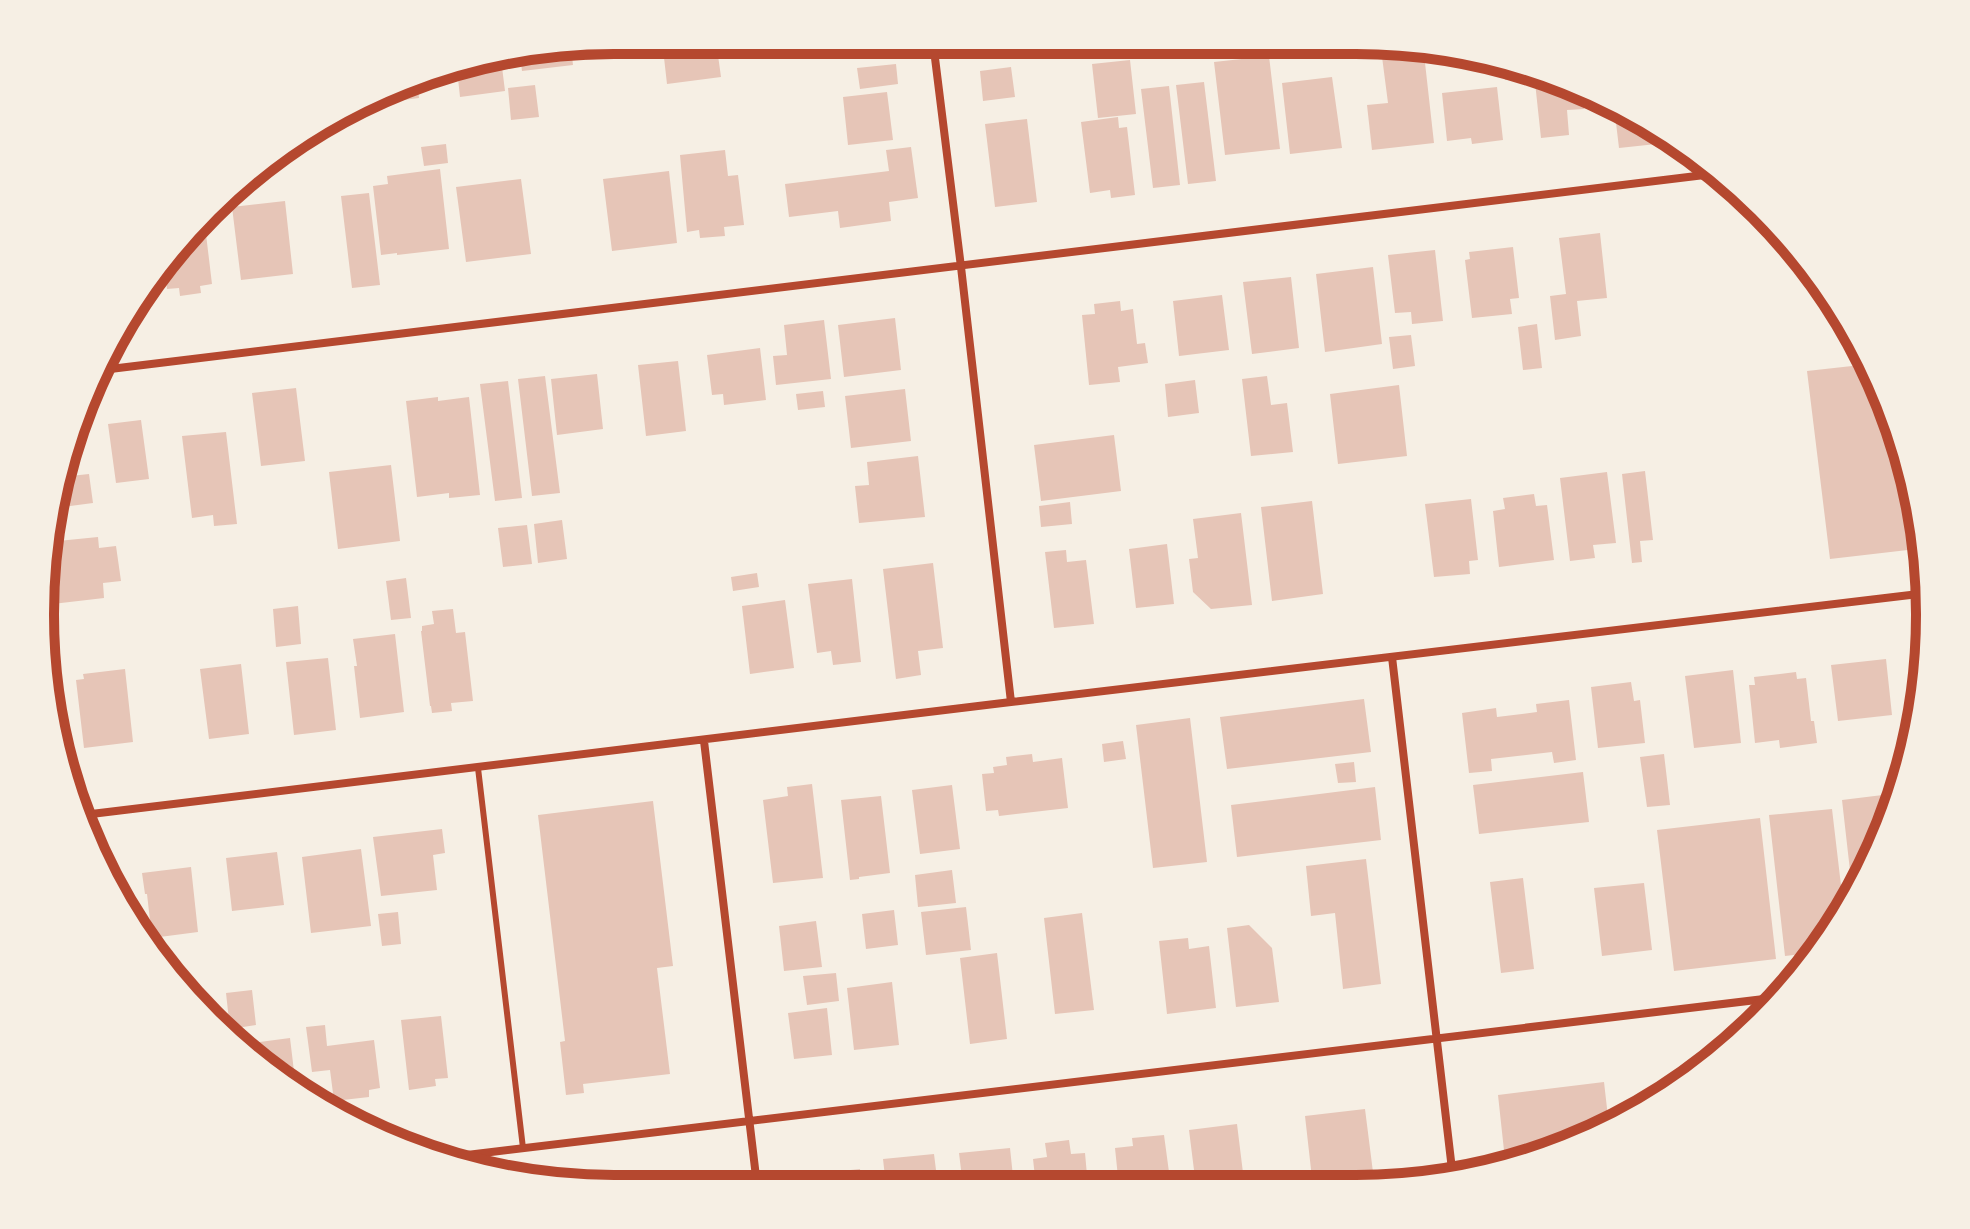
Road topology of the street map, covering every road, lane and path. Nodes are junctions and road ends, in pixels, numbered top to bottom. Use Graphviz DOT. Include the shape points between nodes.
graph roads {
  1 [pos="934,54"];
  2 [pos="1703,175"];
  3 [pos="961,267"];
  4 [pos="111,369"];
  5 [pos="1915,594"];
  6 [pos="1392,657"];
  7 [pos="1011,702"];
  8 [pos="704,741"];
  9 [pos="478,768"];
  10 [pos="91,814"];
  11 [pos="1763,999"];
  12 [pos="1436,1038"];
  13 [pos="750,1121"];
  14 [pos="523,1148"];
  15 [pos="466,1155"];
  16 [pos="1452,1166"];
  17 [pos="756,1175"];
  1 -- 3 [label="street"];
  2 -- 3 [label="street"];
  3 -- 4 [label="street"];
  3 -- 7 [label="street"];
  5 -- 6 [label="street"];
  6 -- 7 [label="street"];
  6 -- 12 [label="street"];
  7 -- 8 [label="street"];
  8 -- 9 [label="street"];
  8 -- 13 [label="street"];
  9 -- 10 [label="street"];
  9 -- 14 [label="lane"];
  11 -- 12 [label="street"];
  12 -- 13 [label="street"];
  12 -- 16 [label="street"];
  13 -- 14 [label="street"];
  13 -- 17 [label="street"];
  14 -- 15 [label="street"];
}
